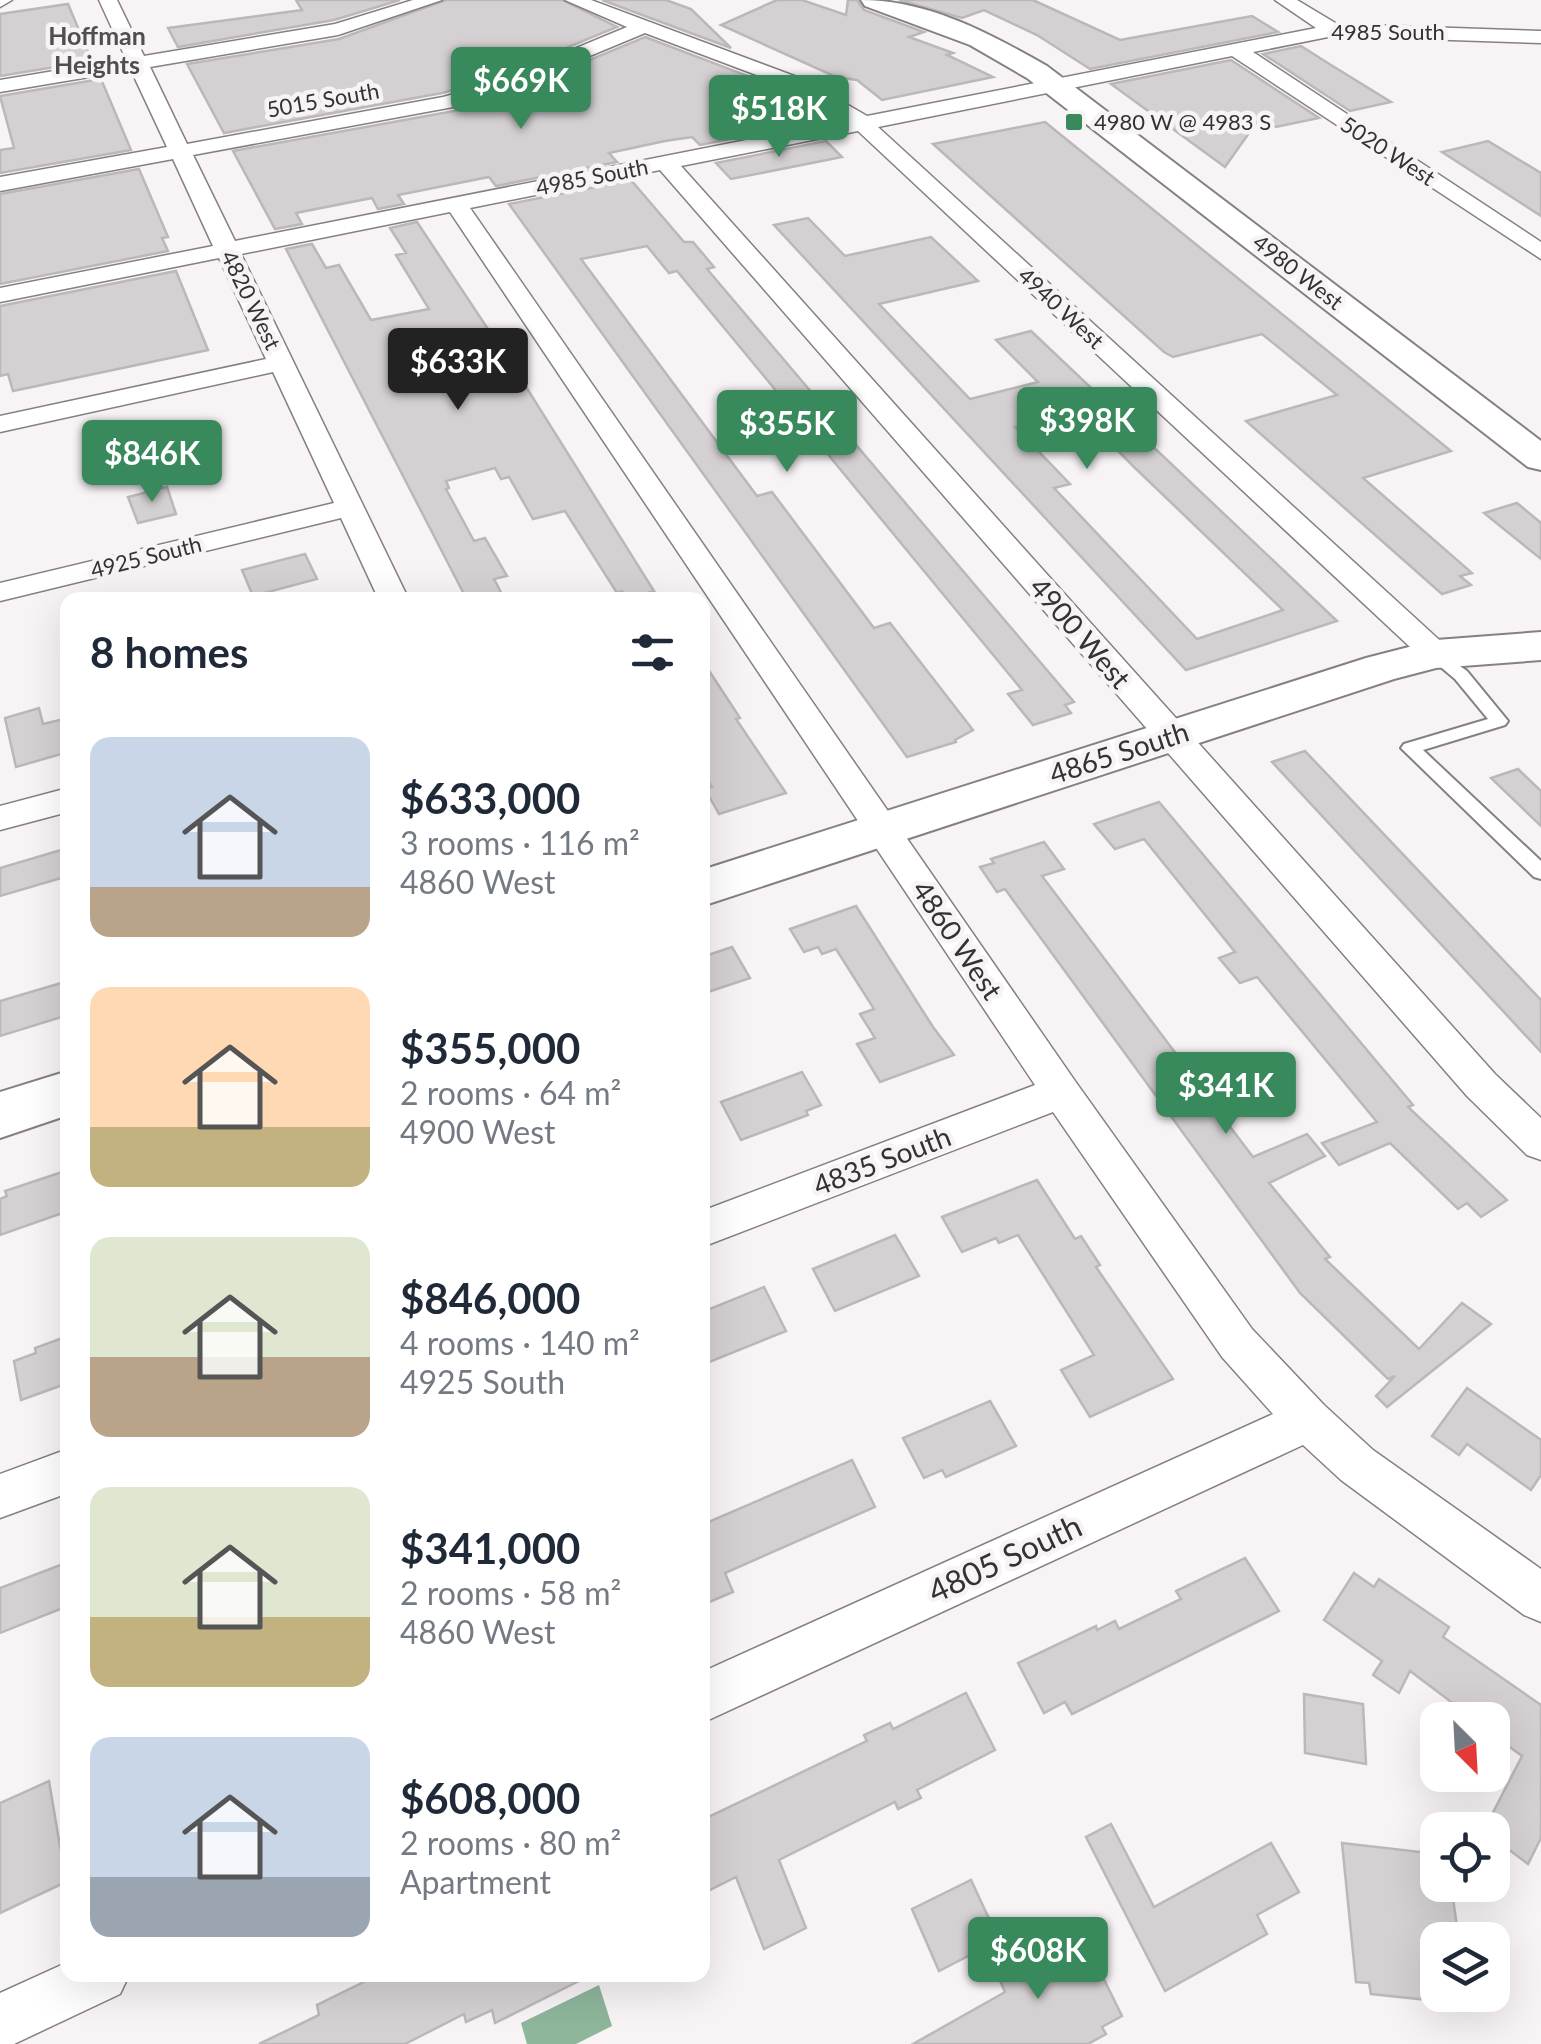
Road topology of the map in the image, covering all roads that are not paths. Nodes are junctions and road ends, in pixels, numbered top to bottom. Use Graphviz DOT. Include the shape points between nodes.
graph roads {
  1 [pos="108,0"];
  2 [pos="433,0"];
  3 [pos="574,0"];
  4 [pos="874,0"];
  5 [pos="1284,0"];
  6 [pos="644,26"];
  7 [pos="1333,30"];
  8 [pos="1541,37"];
  9 [pos="1234,49"];
  10 [pos="138,63"];
  11 [pos="1055,85"];
  12 [pos="0,86"];
  13 [pos="862,124"];
  14 [pos="180,151"];
  15 [pos="665,162"];
  16 [pos="0,184"];
  17 [pos="456,204"];
  18 [pos="227,250"];
  19 [pos="1541,252"];
  20 [pos="0,294"];
  21 [pos="281,363"];
  22 [pos="0,424"];
  23 [pos="1541,459"];
  24 [pos="350,507"];
  25 [pos="0,592"];
  26 [pos="390,592"];
  27 [pos="1541,646"];
  28 [pos="1436,654"];
  29 [pos="1172,736"];
  30 [pos="60,802"];
  31 [pos="0,818"];
  32 [pos="882,830"];
  33 [pos="1541,872"];
  34 [pos="710,885"];
  35 [pos="1061,1092"];
  36 [pos="60,1096"];
  37 [pos="0,1115"];
  38 [pos="1541,1143"];
  39 [pos="710,1226"];
  40 [pos="1308,1420"];
  41 [pos="60,1474"];
  42 [pos="0,1496"];
  43 [pos="1541,1598"];
  44 [pos="710,1694"];
  45 [pos="86,1982"];
  46 [pos="0,2022"];
  1 -- 10 [label="street, 4820 West"];
  2 -- 10 [label="street" via="351,27"];
  3 -- 6 [label="street, 4940 West"];
  4 -- 11 [label="street, 4980 West" via="980,39"];
  5 -- 7 [label="street"];
  6 -- 13 [label="street, 4940 West" via="798,84"];
  6 -- 14 [label="street, 5015 South" via="471,97"];
  7 -- 8 [label="street, 4985 South"];
  7 -- 9 [label="street, 4985 South"];
  9 -- 11 [label="street, 4985 South"];
  9 -- 19 [label="street, 5020 West"];
  10 -- 12 [label="street"];
  10 -- 14 [label="street, 4820 West"];
  11 -- 13 [label="street, 4985 South"];
  11 -- 23 [label="street, 4980 West"];
  13 -- 15 [label="street, 4985 South"];
  13 -- 28 [label="street, 4940 West"];
  14 -- 16 [label="street, 5015 South"];
  14 -- 18 [label="street, 4820 West"];
  15 -- 17 [label="street, 4985 South"];
  15 -- 29 [label="street, 4900 West"];
  17 -- 18 [label="street, 4985 South"];
  17 -- 32 [label="street, 4860 West"];
  18 -- 20 [label="street, 4985 South"];
  18 -- 21 [label="street, 4820 West"];
  21 -- 22 [label="street"];
  21 -- 24 [label="street, 4820 West"];
  24 -- 25 [label="street, 4925 South"];
  24 -- 26 [label="street, 4820 West"];
  27 -- 28 [label="street, 4865 South"];
  28 -- 29 [label="street, 4865 South"];
  28 -- 33 [label="lane" via="1499,720 1410,748"];
  29 -- 32 [label="street, 4865 South"];
  29 -- 38 [label="street, 4900 West" via="1481,1085"];
  30 -- 31 [label="street"];
  32 -- 34 [label="street, 4865 South"];
  32 -- 35 [label="street, 4860 West"];
  35 -- 39 [label="street, 4835 South"];
  35 -- 40 [label="street, 4860 West" via="1237,1342"];
  36 -- 37 [label="street"];
  40 -- 43 [label="street, 4860 West" via="1406,1504"];
  40 -- 44 [label="street, 4805 South"];
  41 -- 42 [label="street"];
  45 -- 46 [label="street"];
}
